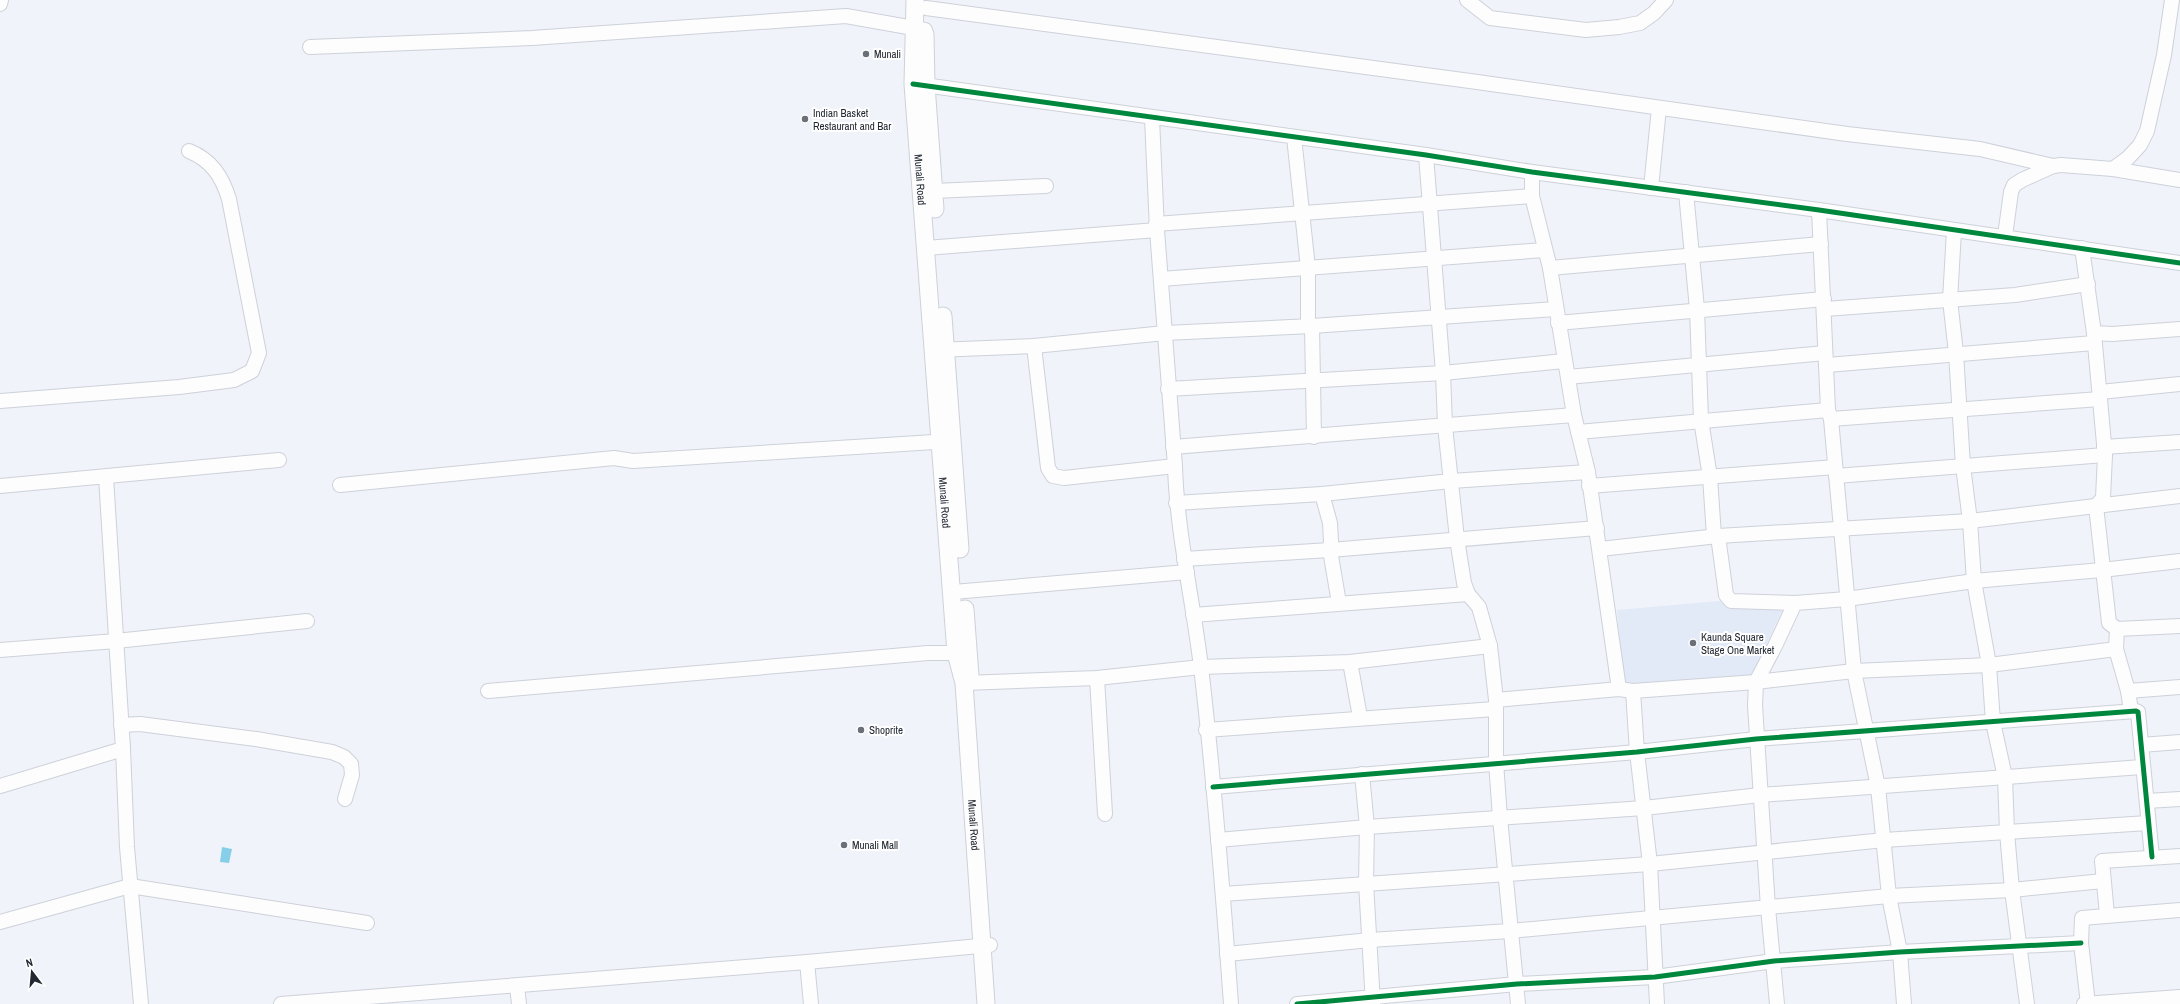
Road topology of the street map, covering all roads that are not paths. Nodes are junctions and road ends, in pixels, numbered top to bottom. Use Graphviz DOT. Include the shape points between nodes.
graph roads {
  1 [pos="1,0"];
  2 [pos="1466,0"];
  3 [pos="1666,0"];
  4 [pos="2172,0"];
  5 [pos="922,3"];
  6 [pos="0,4"];
  7 [pos="920,29"];
  8 [pos="310,47"];
  9 [pos="919,85"];
  10 [pos="1659,108"];
  11 [pos="1152,118"];
  12 [pos="1294,137"];
  13 [pos="189,151"];
  14 [pos="1426,155"];
  15 [pos="2017,158"];
  16 [pos="2053,166"];
  17 [pos="2113,169"];
  18 [pos="1532,172"];
  19 [pos="2180,180"];
  20 [pos="2014,185"];
  21 [pos="1046,186"];
  22 [pos="1651,188"];
  23 [pos="934,191"];
  24 [pos="1686,192"];
  25 [pos="1532,196"];
  26 [pos="1430,202"];
  27 [pos="1819,210"];
  28 [pos="1301,212"];
  29 [pos="1156,227"];
  30 [pos="1954,231"];
  31 [pos="2005,236"];
  32 [pos="1821,244"];
  33 [pos="932,248"];
  34 [pos="2082,248"];
  35 [pos="1544,250"];
  36 [pos="1691,254"];
  37 [pos="1434,258"];
  38 [pos="2180,263"];
  39 [pos="1308,268"];
  40 [pos="1550,268"];
  41 [pos="1161,279"];
  42 [pos="2088,284"];
  43 [pos="1950,300"];
  44 [pos="1824,304"];
  45 [pos="1696,310"];
  46 [pos="1557,316"];
  47 [pos="1439,317"];
  48 [pos="1310,327"];
  49 [pos="2180,329"];
  50 [pos="1165,333"];
  51 [pos="2094,338"];
  52 [pos="1034,346"];
  53 [pos="939,350"];
  54 [pos="1956,353"];
  55 [pos="1826,359"];
  56 [pos="1564,361"];
  57 [pos="1699,366"];
  58 [pos="1443,373"];
  59 [pos="1568,377"];
  60 [pos="1313,380"];
  61 [pos="2180,384"];
  62 [pos="1168,390"];
  63 [pos="2100,395"];
  64 [pos="0,401"];
  65 [pos="1960,410"];
  66 [pos="1829,414"];
  67 [pos="1574,415"];
  68 [pos="1701,420"];
  69 [pos="1445,426"];
  70 [pos="1578,432"];
  71 [pos="1314,437"];
  72 [pos="945,441"];
  73 [pos="2180,442"];
  74 [pos="1173,447"];
  75 [pos="2105,451"];
  76 [pos="280,460"];
  77 [pos="1175,466"];
  78 [pos="1963,466"];
  79 [pos="1835,472"];
  80 [pos="106,477"];
  81 [pos="1710,477"];
  82 [pos="1588,479"];
  83 [pos="1451,481"];
  84 [pos="340,485"];
  85 [pos="0,486"];
  86 [pos="1322,494"];
  87 [pos="2180,496"];
  88 [pos="1176,503"];
  89 [pos="2096,506"];
  90 [pos="1970,521"];
  91 [pos="1597,528"];
  92 [pos="1840,528"];
  93 [pos="1716,536"];
  94 [pos="1457,539"];
  95 [pos="1600,549"];
  96 [pos="1330,550"];
  97 [pos="2180,561"];
  98 [pos="1186,565"];
  99 [pos="2102,570"];
  100 [pos="1974,581"];
  101 [pos="958,592"];
  102 [pos="1468,594"];
  103 [pos="1847,599"];
  104 [pos="1339,603"];
  105 [pos="1795,603"];
  106 [pos="1194,615"];
  107 [pos="307,621"];
  108 [pos="2180,626"];
  109 [pos="2117,629"];
  110 [pos="116,641"];
  111 [pos="1490,646"];
  112 [pos="2116,649"];
  113 [pos="0,650"];
  114 [pos="956,653"];
  115 [pos="1350,662"];
  116 [pos="1989,665"];
  117 [pos="1201,667"];
  118 [pos="1854,671"];
  119 [pos="1097,678"];
  120 [pos="967,682"];
  121 [pos="1756,682"];
  122 [pos="2180,687"];
  123 [pos="1619,689"];
  124 [pos="488,691"];
  125 [pos="1633,691"];
  126 [pos="2128,691"];
  127 [pos="1496,704"];
  128 [pos="2131,711"];
  129 [pos="1360,717"];
  130 [pos="1992,722"];
  131 [pos="120,725"];
  132 [pos="1206,730"];
  133 [pos="1867,732"];
  134 [pos="1756,739"];
  135 [pos="2180,742"];
  136 [pos="2141,745"];
  137 [pos="123,749"];
  138 [pos="1637,752"];
  139 [pos="1496,762"];
  140 [pos="2142,767"];
  141 [pos="1362,774"];
  142 [pos="2005,777"];
  143 [pos="0,786"];
  144 [pos="1213,786"];
  145 [pos="1878,787"];
  146 [pos="1760,795"];
  147 [pos="345,799"];
  148 [pos="2180,799"];
  149 [pos="2147,801"];
  150 [pos="1644,808"];
  151 [pos="1104,814"];
  152 [pos="1500,818"];
  153 [pos="2148,823"];
  154 [pos="1367,827"];
  155 [pos="2007,832"];
  156 [pos="1218,840"];
  157 [pos="1884,840"];
  158 [pos="1764,854"];
  159 [pos="2180,856"];
  160 [pos="2152,858"];
  161 [pos="1650,864"];
  162 [pos="1505,875"];
  163 [pos="2102,881"];
  164 [pos="1366,883"];
  165 [pos="130,886"];
  166 [pos="2012,890"];
  167 [pos="1223,894"];
  168 [pos="1889,896"];
  169 [pos="1768,908"];
  170 [pos="2180,910"];
  171 [pos="2107,915"];
  172 [pos="1653,919"];
  173 [pos="0,922"];
  174 [pos="368,923"];
  175 [pos="1510,931"];
  176 [pos="1370,940"];
  177 [pos="2081,943"];
  178 [pos="2018,944"];
  179 [pos="986,945"];
  180 [pos="1900,952"];
  181 [pos="1227,954"];
  182 [pos="1774,961"];
  183 [pos="807,962"];
  184 [pos="1655,977"];
  185 [pos="1517,984"];
  186 [pos="517,986"];
  187 [pos="2180,997"];
  188 [pos="1372,1001"];
  189 [pos="141,1004"];
  190 [pos="281,1004"];
  191 [pos="519,1004"];
  192 [pos="811,1004"];
  193 [pos="986,1004"];
  194 [pos="995,1004"];
  195 [pos="1231,1004"];
  196 [pos="1297,1004"];
  197 [pos="1518,1004"];
  198 [pos="1657,1004"];
  199 [pos="1778,1004"];
  200 [pos="1904,1004"];
  201 [pos="2027,1004"];
  202 [pos="2084,1004"];
  203 [pos="2088,1004"];
  1 -- 6 [label="street"];
  2 -- 3 [label="street" via="1490,18 1586,30 1640,22 1654,13"];
  4 -- 17 [label="street" via="2164,55 2147,131 2140,145"];
  5 -- 7 [label="main road, Munali Road"];
  5 -- 10 [label="street"];
  7 -- 8 [label="street" via="846,16 532,38"];
  7 -- 9 [label="main road, Munali Road"];
  9 -- 11 [label="street"];
  9 -- 23 [label="main road, Munali Road"];
  9 -- 33 [label="main road, Munali Road"];
  10 -- 15 [label="street" via="1980,149"];
  10 -- 22 [label="street"];
  11 -- 12 [label="street"];
  11 -- 29 [label="street"];
  12 -- 14 [label="street"];
  12 -- 28 [label="street"];
  13 -- 64 [label="street" via="212,165 225,186 229,199 258,353 252,371 234,380 179,387"];
  14 -- 18 [label="street"];
  14 -- 26 [label="street"];
  15 -- 16 [label="street"];
  15 -- 20 [label="street"];
  16 -- 17 [label="street"];
  16 -- 20 [label="street"];
  17 -- 19 [label="street"];
  18 -- 22 [label="street"];
  18 -- 25 [label="street"];
  20 -- 31 [label="street"];
  21 -- 23 [label="street"];
  22 -- 24 [label="street"];
  23 -- 33 [label="main road, Munali Road"];
  24 -- 27 [label="street"];
  24 -- 36 [label="street"];
  25 -- 26 [label="street"];
  25 -- 35 [label="street"];
  26 -- 28 [label="street"];
  26 -- 37 [label="street"];
  27 -- 30 [label="street"];
  27 -- 32 [label="street"];
  28 -- 29 [label="street"];
  28 -- 39 [label="street"];
  29 -- 33 [label="street"];
  29 -- 41 [label="street"];
  30 -- 31 [label="street"];
  30 -- 43 [label="street"];
  31 -- 34 [label="street"];
  32 -- 36 [label="street"];
  32 -- 44 [label="street"];
  33 -- 53 [label="main road, Munali Road"];
  34 -- 38 [label="street"];
  34 -- 42 [label="street"];
  35 -- 37 [label="street"];
  35 -- 40 [label="street"];
  36 -- 40 [label="street"];
  36 -- 45 [label="street"];
  37 -- 39 [label="street"];
  37 -- 47 [label="street"];
  39 -- 41 [label="street"];
  39 -- 48 [label="street"];
  40 -- 46 [label="street"];
  41 -- 50 [label="street"];
  42 -- 43 [label="street" via="2015,295"];
  42 -- 51 [label="street"];
  43 -- 44 [label="street"];
  43 -- 54 [label="street"];
  44 -- 45 [label="street"];
  44 -- 55 [label="street"];
  45 -- 46 [label="street"];
  45 -- 57 [label="street"];
  46 -- 47 [label="street"];
  46 -- 56 [label="street"];
  47 -- 48 [label="street"];
  47 -- 58 [label="street"];
  48 -- 50 [label="street"];
  48 -- 60 [label="street"];
  49 -- 51 [label="street" via="2112,334"];
  50 -- 52 [label="street"];
  50 -- 62 [label="street"];
  51 -- 54 [label="street"];
  51 -- 63 [label="street"];
  52 -- 53 [label="street"];
  52 -- 77 [label="street" via="1048,468 1053,476 1064,478"];
  53 -- 72 [label="main road, Munali Road"];
  54 -- 55 [label="street"];
  54 -- 65 [label="street"];
  55 -- 57 [label="street"];
  55 -- 66 [label="street"];
  56 -- 58 [label="street"];
  56 -- 59 [label="street"];
  57 -- 59 [label="street"];
  57 -- 68 [label="street"];
  58 -- 60 [label="street"];
  58 -- 69 [label="street"];
  59 -- 67 [label="street"];
  60 -- 62 [label="street"];
  60 -- 71 [label="street"];
  61 -- 63 [label="street"];
  62 -- 74 [label="street"];
  63 -- 65 [label="street"];
  63 -- 75 [label="street"];
  65 -- 66 [label="street"];
  65 -- 78 [label="street"];
  66 -- 68 [label="street"];
  66 -- 79 [label="street"];
  67 -- 69 [label="street"];
  67 -- 70 [label="street"];
  68 -- 70 [label="street"];
  68 -- 81 [label="street"];
  69 -- 71 [label="street"];
  69 -- 83 [label="street"];
  70 -- 82 [label="street"];
  71 -- 74 [label="street"];
  72 -- 84 [label="street" via="633,461 614,458"];
  72 -- 101 [label="main road, Munali Road"];
  73 -- 75 [label="street"];
  74 -- 77 [label="street"];
  75 -- 78 [label="street"];
  75 -- 89 [label="street" via="2103,498"];
  76 -- 80 [label="street"];
  77 -- 88 [label="street"];
  78 -- 79 [label="street"];
  78 -- 90 [label="street"];
  79 -- 81 [label="street"];
  79 -- 92 [label="street"];
  80 -- 85 [label="street"];
  80 -- 110 [label="street"];
  81 -- 82 [label="street"];
  81 -- 93 [label="street"];
  82 -- 83 [label="street"];
  82 -- 91 [label="street"];
  83 -- 86 [label="street"];
  83 -- 94 [label="street"];
  86 -- 88 [label="street"];
  86 -- 96 [label="street" via="1330,523"];
  87 -- 89 [label="street"];
  88 -- 98 [label="street"];
  89 -- 90 [label="street"];
  89 -- 99 [label="street"];
  90 -- 92 [label="street"];
  90 -- 100 [label="street"];
  91 -- 94 [label="street"];
  91 -- 95 [label="street"];
  92 -- 93 [label="street"];
  92 -- 103 [label="street"];
  93 -- 95 [label="street"];
  93 -- 105 [label="street" via="1726,595 1731,602"];
  94 -- 96 [label="street"];
  94 -- 102 [label="street"];
  95 -- 123 [label="street"];
  96 -- 98 [label="street"];
  96 -- 104 [label="street"];
  97 -- 99 [label="street"];
  98 -- 101 [label="street"];
  98 -- 106 [label="street"];
  99 -- 100 [label="street"];
  99 -- 109 [label="street" via="2109,623"];
  100 -- 103 [label="street"];
  100 -- 116 [label="street"];
  101 -- 114 [label="main road, Munali Road"];
  101 -- 120 [label="main road, Munali Road"];
  102 -- 104 [label="street"];
  102 -- 111 [label="street" via="1479,607"];
  103 -- 105 [label="street"];
  103 -- 118 [label="street"];
  104 -- 106 [label="street"];
  105 -- 121 [label="street"];
  106 -- 117 [label="street"];
  107 -- 110 [label="street"];
  108 -- 109 [label="street"];
  109 -- 112 [label="street"];
  110 -- 113 [label="street"];
  110 -- 131 [label="street"];
  111 -- 115 [label="street"];
  111 -- 127 [label="street"];
  112 -- 116 [label="street"];
  112 -- 126 [label="street"];
  114 -- 120 [label="main road, Munali Road"];
  114 -- 124 [label="street" via="928,653"];
  115 -- 117 [label="street"];
  115 -- 129 [label="street"];
  116 -- 118 [label="street"];
  116 -- 130 [label="street"];
  117 -- 119 [label="street"];
  117 -- 132 [label="street"];
  118 -- 121 [label="street"];
  118 -- 133 [label="street"];
  119 -- 120 [label="street"];
  119 -- 151 [label="street"];
  120 -- 179 [label="main road, Munali Road"];
  121 -- 125 [label="street"];
  121 -- 134 [label="street"];
  122 -- 126 [label="street"];
  123 -- 125 [label="street"];
  123 -- 127 [label="street"];
  125 -- 138 [label="street"];
  126 -- 128 [label="street"];
  127 -- 129 [label="street"];
  127 -- 139 [label="street"];
  128 -- 130 [label="street"];
  128 -- 136 [label="street" via="2138,712"];
  129 -- 132 [label="street"];
  130 -- 133 [label="street"];
  130 -- 142 [label="street"];
  131 -- 137 [label="street"];
  131 -- 147 [label="street" via="140,724 332,752 344,757 351,764 352,776"];
  132 -- 144 [label="street"];
  133 -- 134 [label="street"];
  133 -- 145 [label="street"];
  134 -- 138 [label="street"];
  134 -- 146 [label="street"];
  135 -- 136 [label="street"];
  136 -- 140 [label="street"];
  137 -- 143 [label="street"];
  137 -- 165 [label="street"];
  138 -- 139 [label="street"];
  138 -- 150 [label="street"];
  139 -- 141 [label="street"];
  139 -- 152 [label="street"];
  140 -- 142 [label="street"];
  140 -- 149 [label="street"];
  141 -- 144 [label="street"];
  141 -- 154 [label="street"];
  142 -- 145 [label="street"];
  142 -- 155 [label="street"];
  144 -- 156 [label="street"];
  145 -- 146 [label="street"];
  145 -- 157 [label="street"];
  146 -- 150 [label="street"];
  146 -- 158 [label="street"];
  148 -- 149 [label="street"];
  149 -- 153 [label="street"];
  150 -- 152 [label="street"];
  150 -- 161 [label="street"];
  152 -- 154 [label="street"];
  152 -- 162 [label="street"];
  153 -- 155 [label="street"];
  153 -- 160 [label="street"];
  154 -- 156 [label="street"];
  154 -- 164 [label="street"];
  155 -- 157 [label="street"];
  155 -- 166 [label="street"];
  156 -- 167 [label="street"];
  157 -- 158 [label="street"];
  157 -- 168 [label="street"];
  158 -- 161 [label="street"];
  158 -- 169 [label="street"];
  159 -- 160 [label="street"];
  160 -- 163 [label="street" via="2103,860"];
  161 -- 162 [label="street"];
  161 -- 172 [label="street"];
  162 -- 164 [label="street"];
  162 -- 175 [label="street"];
  163 -- 166 [label="street"];
  163 -- 171 [label="street"];
  164 -- 167 [label="street"];
  164 -- 176 [label="street"];
  165 -- 173 [label="street"];
  165 -- 174 [label="street"];
  165 -- 189 [label="street"];
  166 -- 168 [label="street"];
  166 -- 178 [label="street"];
  167 -- 181 [label="street"];
  168 -- 169 [label="street"];
  168 -- 180 [label="street"];
  169 -- 172 [label="street"];
  169 -- 182 [label="street"];
  170 -- 171 [label="street"];
  171 -- 177 [label="street" via="2082,918"];
  172 -- 175 [label="street"];
  172 -- 184 [label="street"];
  175 -- 176 [label="street"];
  175 -- 185 [label="street"];
  176 -- 181 [label="street"];
  176 -- 188 [label="street"];
  177 -- 178 [label="street"];
  177 -- 203 [label="street"];
  178 -- 180 [label="street"];
  178 -- 201 [label="street"];
  179 -- 183 [label="street"];
  179 -- 193 [label="main road, Munali Road"];
  179 -- 194 [label="main road, Munali Road"];
  180 -- 182 [label="street"];
  180 -- 200 [label="street"];
  181 -- 195 [label="street"];
  182 -- 184 [label="street"];
  182 -- 199 [label="street"];
  183 -- 186 [label="street"];
  183 -- 192 [label="street"];
  184 -- 185 [label="street"];
  184 -- 198 [label="street"];
  185 -- 188 [label="street"];
  185 -- 197 [label="street"];
  186 -- 190 [label="street"];
  186 -- 191 [label="street"];
  187 -- 203 [label="street"];
  188 -- 196 [label="street"];
  202 -- 203 [label="street"];
}
